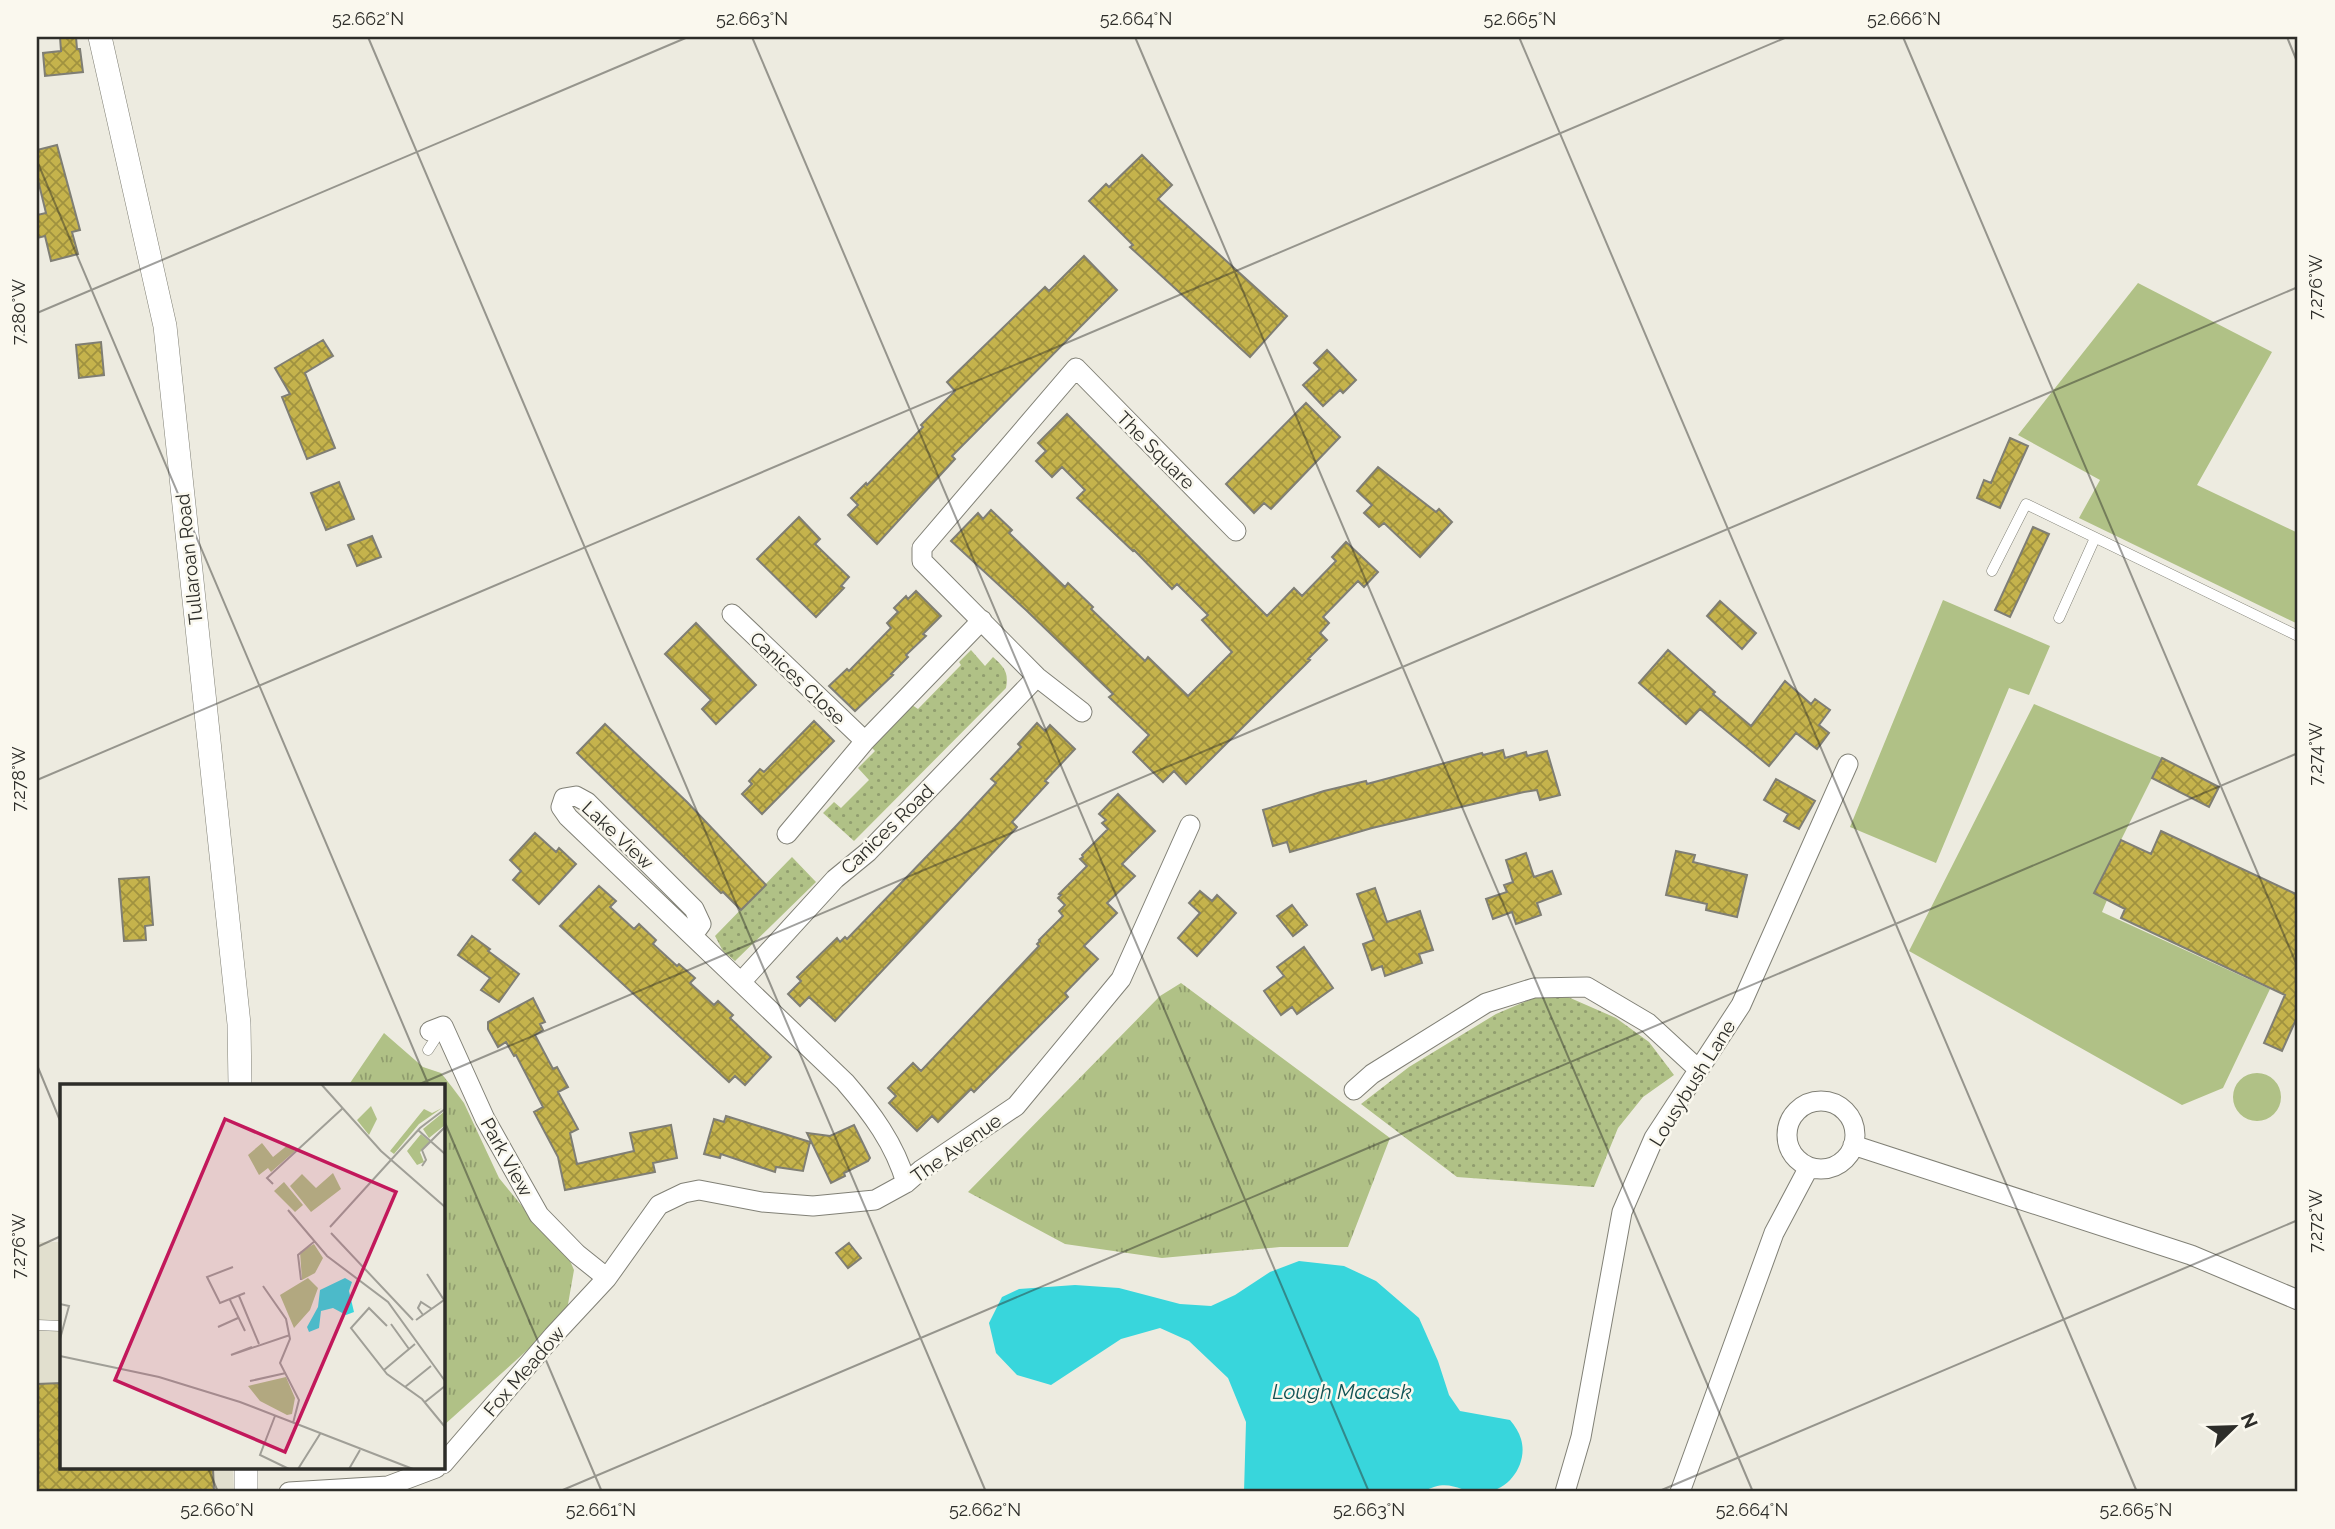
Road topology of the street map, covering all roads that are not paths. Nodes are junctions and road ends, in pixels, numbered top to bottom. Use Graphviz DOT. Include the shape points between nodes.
graph roads {
  1 [pos="100,37"];
  2 [pos="1236,531"];
  3 [pos="2095,538"];
  4 [pos="1992,570"];
  5 [pos="732,614"];
  6 [pos="2059,618"];
  7 [pos="982,620"];
  8 [pos="2298,636"];
  9 [pos="1037,677"];
  10 [pos="1082,712"];
  11 [pos="865,741"];
  12 [pos="1848,764"];
  13 [pos="1190,825"];
  14 [pos="787,834"];
  15 [pos="693,935"];
  16 [pos="741,982"];
  17 [pos="434,1036"];
  18 [pos="1699,1070"];
  19 [pos="240,1084"];
  20 [pos="1354,1090"];
  21 [pos="1853,1145"];
  22 [pos="1809,1167"];
  23 [pos="906,1183"];
  24 [pos="607,1278"];
  25 [pos="2298,1300"];
  26 [pos="37,1325"];
  27 [pos="60,1326"];
  28 [pos="444,1464"];
  29 [pos="246,1470"];
  30 [pos="431,1470"];
  31 [pos="246,1492"];
  32 [pos="289,1492"];
  33 [pos="1565,1492"];
  34 [pos="1680,1492"];
  1 -- 19 [label="street, Tullaroan Road" via="164,326 239,1024"];
  2 -- 7 [label="street, The Square" via="1076,368 922,548 922,561"];
  3 -- 4 [label="lane" via="2025,504"];
  3 -- 6 [label="lane"];
  3 -- 8 [label="lane"];
  5 -- 11 [label="street, Canices Close"];
  7 -- 9 [label="street"];
  7 -- 11 [label="street"];
  9 -- 10 [label="street"];
  9 -- 16 [label="street, Canices Road" via="869,852 835,879"];
  11 -- 14 [label="street"];
  12 -- 18 [label="street, Lousybush Lane" via="1741,1006"];
  13 -- 23 [label="street, The Avenue" via="1121,979 1016,1106"];
  15 -- 15 [label="street, Lake View" via="568,817 561,807 564,798 576,796 587,802 694,909 701,924"];
  15 -- 16 [label="street, Lake View"];
  16 -- 23 [label="street, Lake View" via="866,1106 900,1158"];
  17 -- 24 [label="street, Park View" via="539,1215"];
  18 -- 20 [label="street" via="1648,1023 1587,987 1534,988 1486,1003"];
  18 -- 33 [label="street, Lousybush Lane" via="1654,1138 1622,1212 1581,1437"];
  21 -- 22 [label="street" via="1840,1164 1826,1169"];
  21 -- 22 [label="street" via="1854,1125 1845,1110 1830,1102 1812,1102 1798,1110 1788,1133 1795,1157"];
  21 -- 25 [label="street" via="2190,1255"];
  22 -- 34 [label="street" via="1774,1233"];
  23 -- 24 [label="street, The Avenue" via="875,1200 813,1206 699,1190 684,1193 659,1205"];
  24 -- 28 [label="street, Fox Meadow"];
  26 -- 27 [label="lane"];
  29 -- 31 [label="street"];
  30 -- 32 [label="street" via="388,1486"];
}
